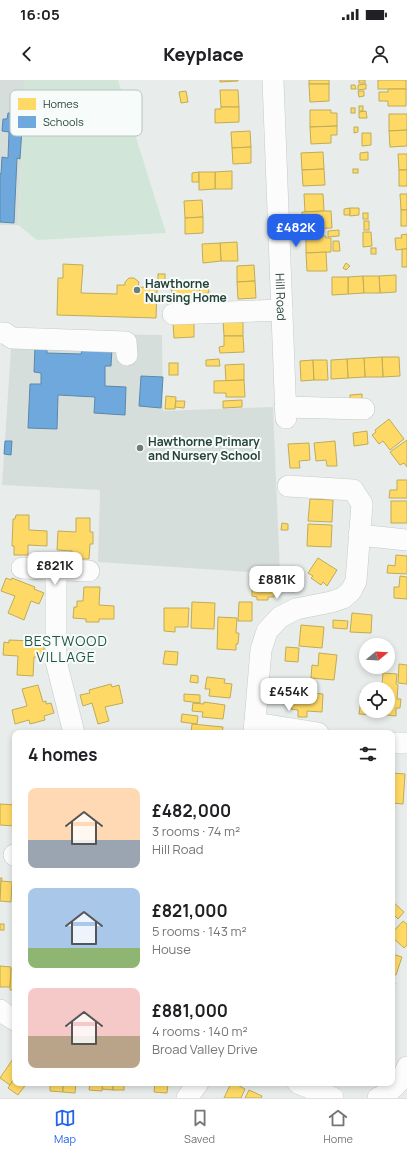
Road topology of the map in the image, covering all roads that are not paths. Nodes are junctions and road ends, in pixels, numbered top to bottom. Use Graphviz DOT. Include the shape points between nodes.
graph roads {
  1 [pos="273,80"];
  2 [pos="282,310"];
  3 [pos="173,314"];
  4 [pos="0,332"];
  5 [pos="127,355"];
  6 [pos="364,409"];
  7 [pos="288,486"];
  8 [pos="359,535"];
  9 [pos="407,540"];
  10 [pos="22,568"];
  11 [pos="56,570"];
  12 [pos="89,571"];
  13 [pos="254,728"];
  14 [pos="73,730"];
  15 [pos="280,730"];
  16 [pos="395,743"];
  17 [pos="407,743"];
  18 [pos="407,1067"];
  19 [pos="196,1086"];
  20 [pos="305,1086"];
  21 [pos="395,1086"];
  22 [pos="395,1086"];
  23 [pos="382,1097"];
  24 [pos="187,1098"];
  25 [pos="333,1098"];
  1 -- 2 [label="street, Hill Road"];
  2 -- 3 [label="street"];
  2 -- 6 [label="street, Hill Road" via="286,412"];
  4 -- 5 [label="street" via="12,338 126,342"];
  7 -- 8 [label="street" via="353,490 362,504"];
  8 -- 9 [label="street"];
  8 -- 13 [label="street" via="356,581 351,591 343,598 331,602 296,608 280,617 267,631 261,650"];
  10 -- 11 [label="street"];
  11 -- 12 [label="street"];
  11 -- 14 [label="street" via="56,661"];
  13 -- 15 [label="street"];
  16 -- 17 [label="street"];
  18 -- 21 [label="street"];
  19 -- 24 [label="street"];
  20 -- 25 [label="street"];
  22 -- 23 [label="street"];
}
